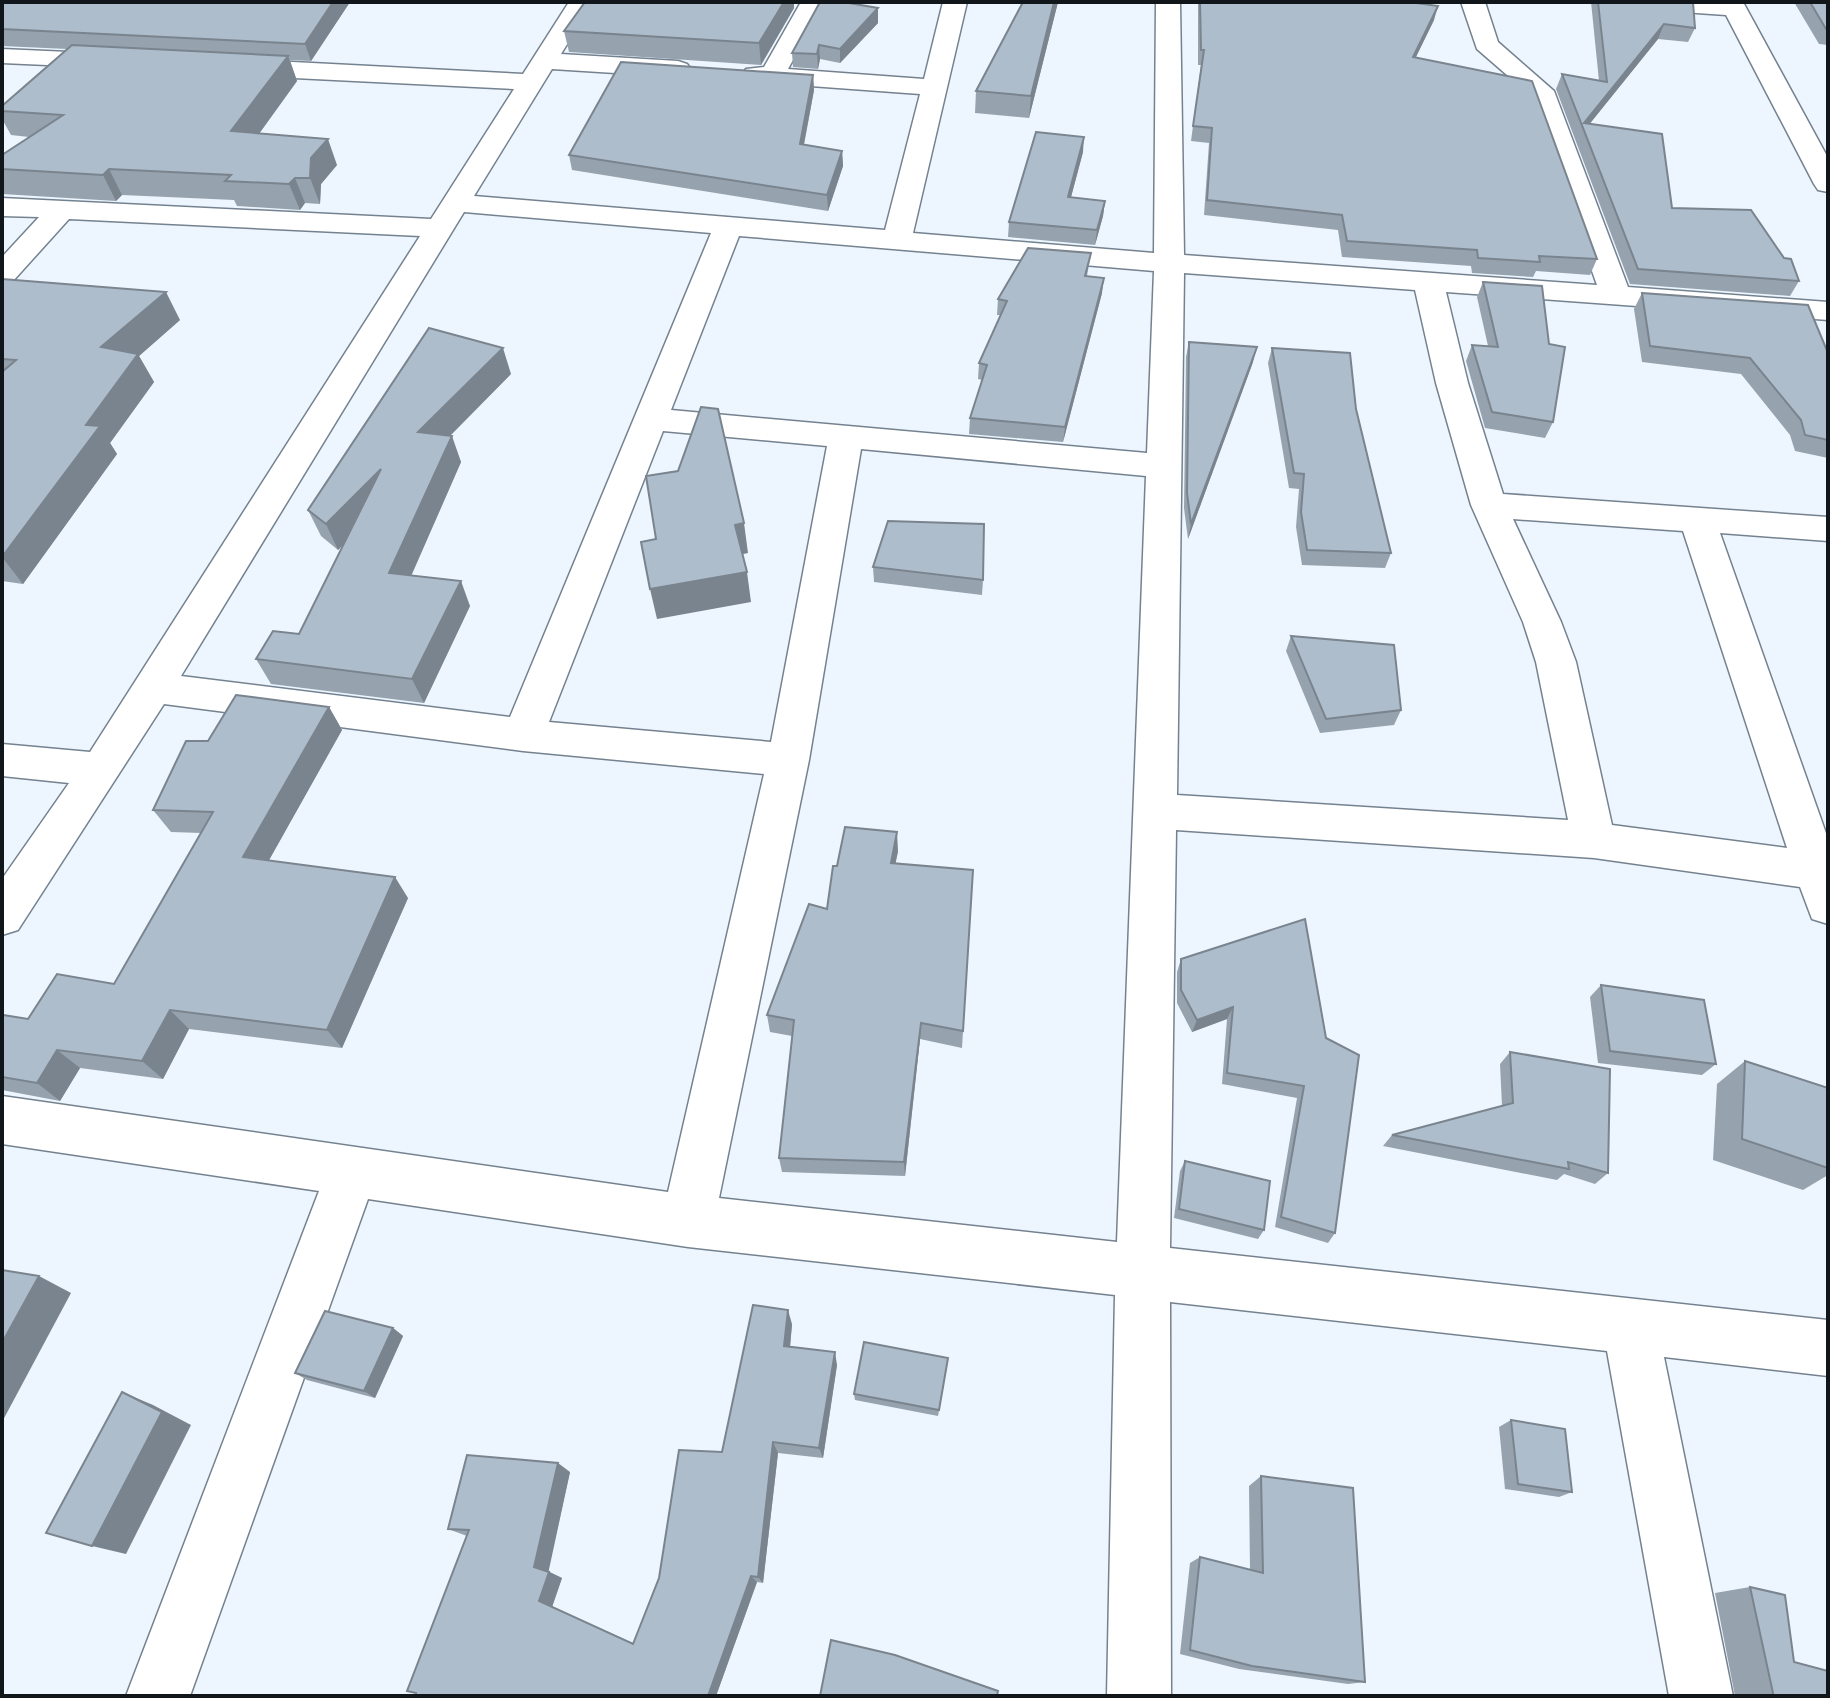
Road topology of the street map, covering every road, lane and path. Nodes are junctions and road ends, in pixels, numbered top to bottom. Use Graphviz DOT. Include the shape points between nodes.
graph roads {
  1 [pos="581,2"];
  2 [pos="813,2"];
  3 [pos="955,2"];
  4 [pos="1168,2"];
  5 [pos="1473,2"];
  6 [pos="1637,2"];
  7 [pos="1733,5"];
  8 [pos="6,60"];
  9 [pos="139,63"];
  10 [pos="217,66"];
  11 [pos="697,70"];
  12 [pos="538,72"];
  13 [pos="727,72"];
  14 [pos="772,75"];
  15 [pos="934,87"];
  16 [pos="1818,144"];
  17 [pos="1828,184"];
  18 [pos="2,207"];
  19 [pos="61,210"];
  20 [pos="447,215"];
  21 [pos="729,225"];
  22 [pos="897,240"];
  23 [pos="1169,263"];
  24 [pos="2,275"];
  25 [pos="1428,280"];
  26 [pos="1616,295"];
  27 [pos="1828,311"];
  28 [pos="650,419"];
  29 [pos="846,438"];
  30 [pos="1162,466"];
  31 [pos="1489,505"];
  32 [pos="1697,520"];
  33 [pos="1828,529"];
  34 [pos="151,687"];
  35 [pos="523,735"];
  36 [pos="2,760"];
  37 [pos="788,760"];
  38 [pos="101,770"];
  39 [pos="1153,811"];
  40 [pos="1594,840"];
  41 [pos="1823,888"];
  42 [pos="2,916"];
  43 [pos="2,1120"];
  44 [pos="352,1172"];
  45 [pos="688,1221"];
  46 [pos="1143,1272"];
  47 [pos="1630,1326"];
  48 [pos="1828,1348"];
  49 [pos="158,1696"];
  50 [pos="1139,1696"];
  51 [pos="1701,1696"];
  1 -- 12 [label="street"];
  2 -- 14 [label="street"];
  3 -- 15 [label="street"];
  4 -- 23 [label="street"];
  5 -- 26 [label="street" via="1486,44 1541,91"];
  6 -- 7 [label="street"];
  7 -- 16 [label="street"];
  8 -- 9 [label="street"];
  10 -- 12 [label="street"];
  11 -- 12 [label="street"];
  12 -- 20 [label="street"];
  13 -- 14 [label="street"];
  14 -- 15 [label="street"];
  15 -- 22 [label="street"];
  16 -- 17 [label="street"];
  18 -- 19 [label="street"];
  19 -- 20 [label="street"];
  19 -- 24 [label="street"];
  20 -- 21 [label="street"];
  20 -- 34 [label="street"];
  21 -- 22 [label="street"];
  21 -- 28 [label="street"];
  22 -- 23 [label="street"];
  23 -- 25 [label="street"];
  23 -- 30 [label="street"];
  25 -- 26 [label="street"];
  25 -- 31 [label="street"];
  26 -- 27 [label="street"];
  28 -- 29 [label="street"];
  28 -- 35 [label="street"];
  29 -- 30 [label="street"];
  29 -- 37 [label="street"];
  30 -- 39 [label="street"];
  31 -- 32 [label="street"];
  31 -- 40 [label="street" via="1556,662"];
  32 -- 33 [label="street"];
  32 -- 41 [label="street"];
  34 -- 35 [label="street"];
  34 -- 38 [label="street"];
  35 -- 37 [label="street"];
  36 -- 38 [label="street"];
  37 -- 45 [label="street"];
  38 -- 42 [label="street"];
  39 -- 40 [label="street"];
  39 -- 46 [label="street"];
  40 -- 41 [label="street"];
  43 -- 44 [label="street"];
  44 -- 45 [label="street"];
  44 -- 49 [label="street"];
  45 -- 46 [label="street"];
  46 -- 47 [label="street"];
  46 -- 50 [label="street"];
  47 -- 48 [label="street"];
  47 -- 51 [label="street"];
}
